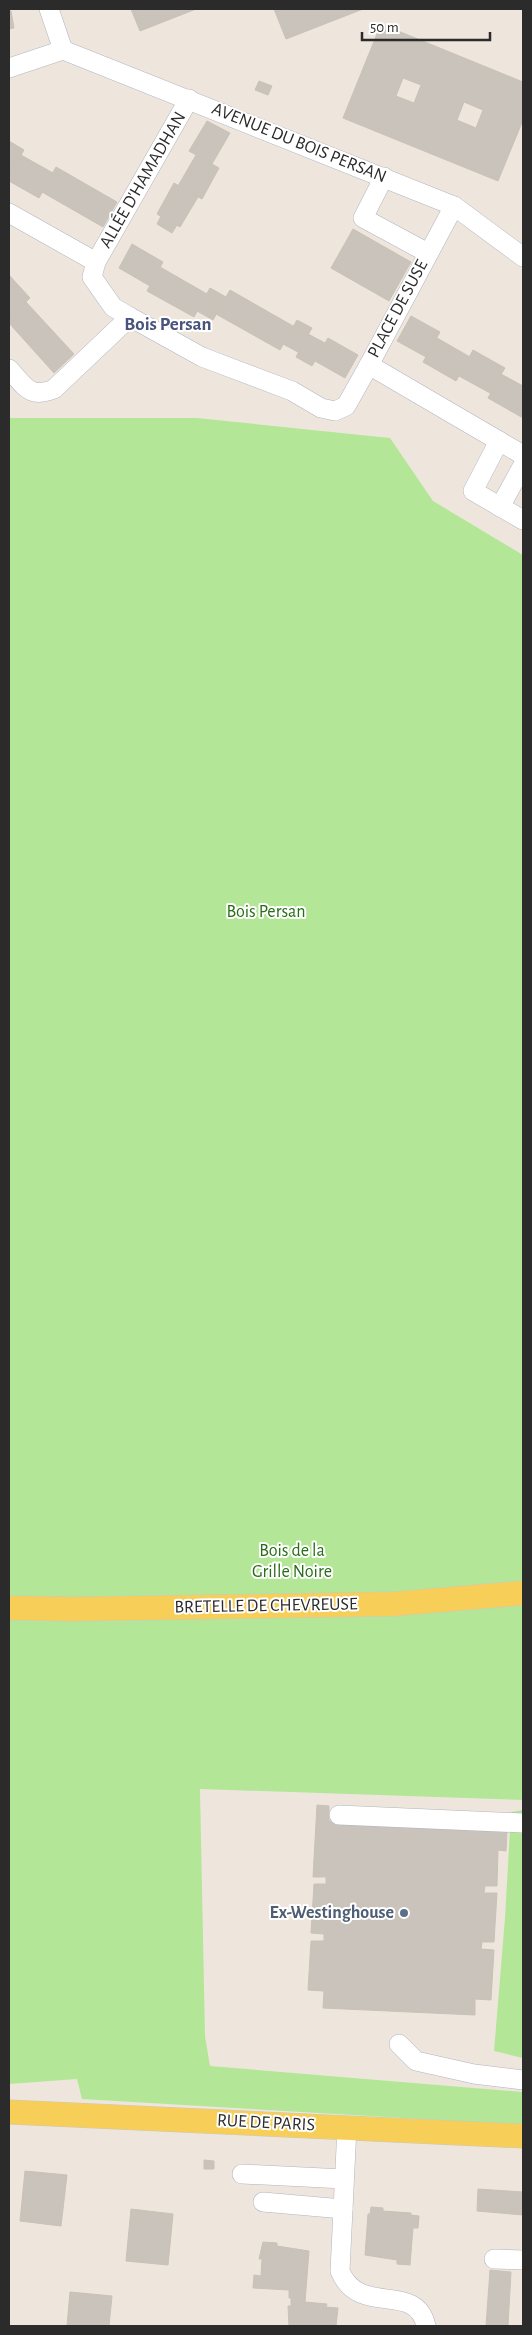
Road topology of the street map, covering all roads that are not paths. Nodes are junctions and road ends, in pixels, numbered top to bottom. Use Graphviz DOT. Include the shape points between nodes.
graph roads {
  1 [pos="50,9"];
  2 [pos="63,50"];
  3 [pos="9,68"];
  4 [pos="189,99"];
  5 [pos="384,177"];
  6 [pos="454,206"];
  7 [pos="9,213"];
  8 [pos="428,253"];
  9 [pos="523,257"];
  10 [pos="96,262"];
  11 [pos="130,317"];
  12 [pos="369,365"];
  13 [pos="9,370"];
  14 [pos="499,441"];
  15 [pos="523,455"];
  16 [pos="523,465"];
  17 [pos="500,507"];
  18 [pos="523,520"];
  19 [pos="523,1593"];
  20 [pos="9,1608"];
  21 [pos="339,1815"];
  22 [pos="523,1824"];
  23 [pos="399,2044"];
  24 [pos="523,2080"];
  25 [pos="9,2112"];
  26 [pos="347,2127"];
  27 [pos="523,2136"];
  28 [pos="242,2174"];
  29 [pos="344,2179"];
  30 [pos="263,2202"];
  31 [pos="343,2209"];
  32 [pos="494,2259"];
  33 [pos="523,2260"];
  34 [pos="426,2326"];
  1 -- 2 [label="street"];
  2 -- 3 [label="street"];
  2 -- 4 [label="street, AVENUE DU BOIS PERSAN"];
  4 -- 5 [label="street, AVENUE DU BOIS PERSAN"];
  4 -- 10 [label="street, ALLÉE D'HAMADHAN"];
  5 -- 6 [label="street, AVENUE DU BOIS PERSAN"];
  5 -- 8 [label="street, PLACE DE SUSE" via="363,218"];
  6 -- 8 [label="street, PLACE DE SUSE"];
  6 -- 9 [label="street, AVENUE DU BOIS PERSAN"];
  7 -- 10 [label="street"];
  8 -- 12 [label="street, PLACE DE SUSE"];
  10 -- 11 [label="street, PLACE DE SUSE" via="92,277 113,307"];
  11 -- 12 [label="street, PLACE DE SUSE" via="202,357 334,411 346,406"];
  11 -- 13 [label="street" via="54,388 41,394 29,390"];
  12 -- 14 [label="street"];
  14 -- 15 [label="street"];
  14 -- 17 [label="street" via="473,491"];
  16 -- 17 [label="street"];
  17 -- 18 [label="street"];
  19 -- 20 [label="main road, BRETELLE DE CHEVREUSE" via="393,1604"];
  21 -- 22 [label="street"];
  23 -- 24 [label="street" via="416,2061 474,2074"];
  25 -- 26 [label="main road, RUE DE PARIS"];
  26 -- 27 [label="main road, RUE DE PARIS"];
  26 -- 29 [label="street"];
  28 -- 29 [label="street"];
  29 -- 31 [label="street"];
  30 -- 31 [label="street"];
  31 -- 34 [label="street" via="340,2271 345,2283 355,2292 369,2297 408,2303 417,2310"];
  32 -- 33 [label="street"];
}
